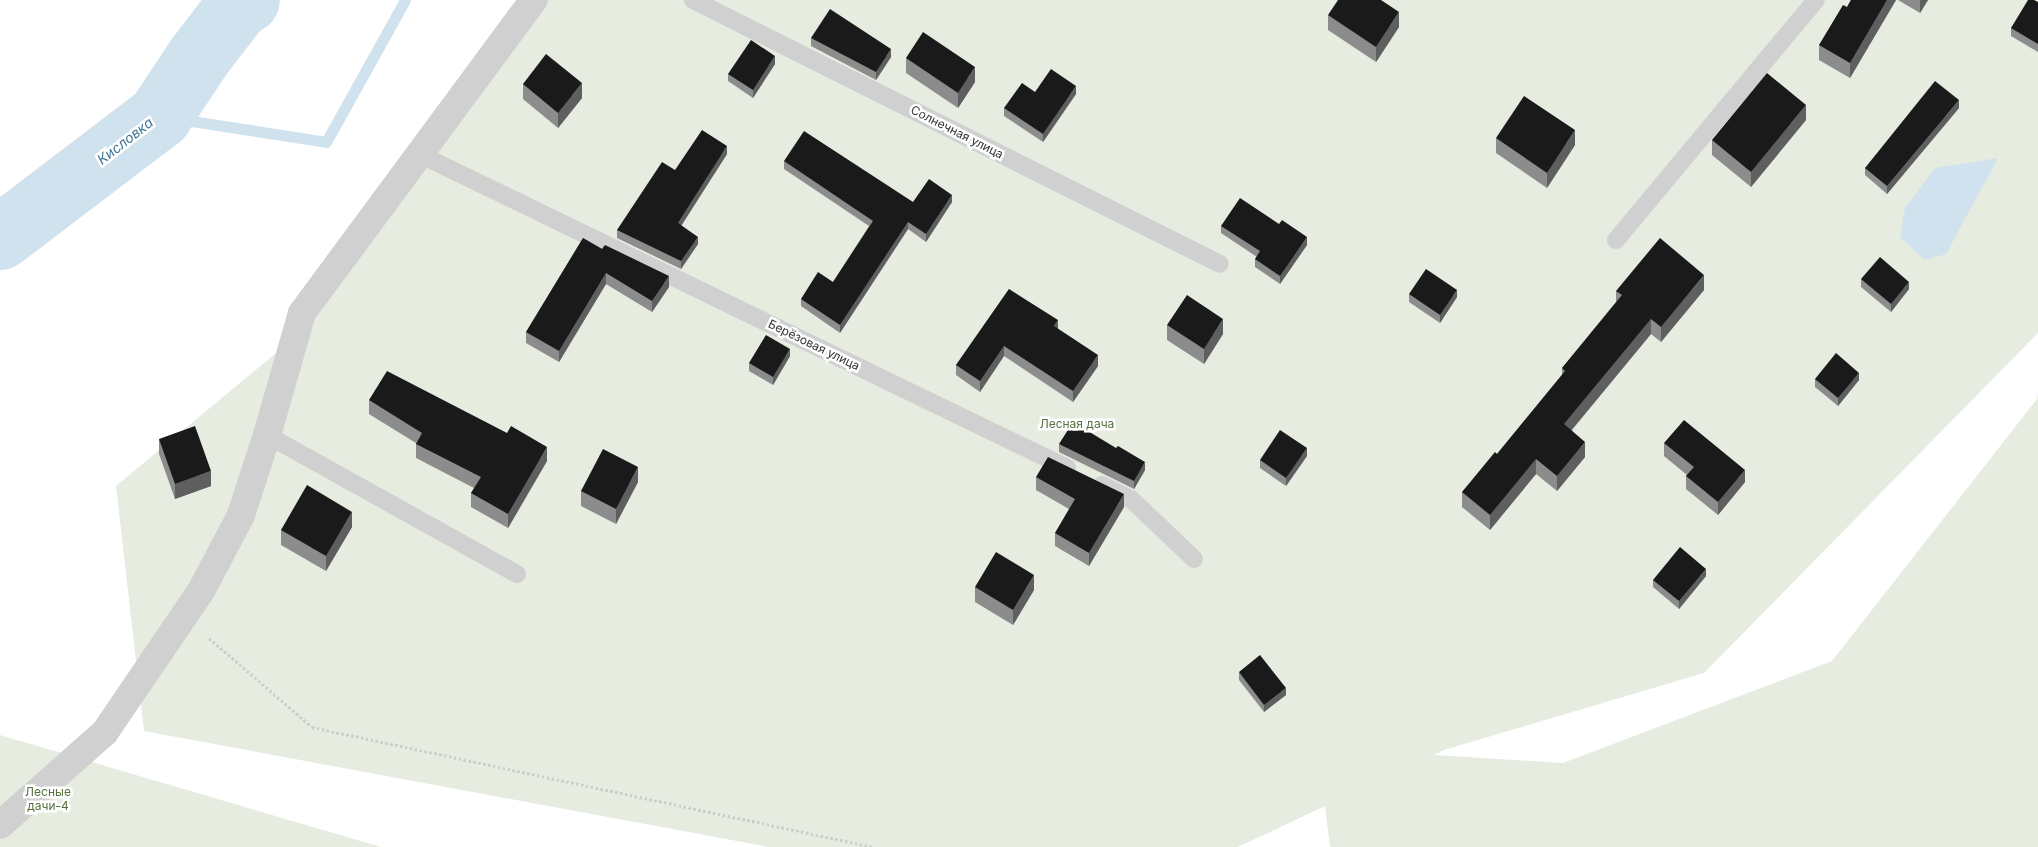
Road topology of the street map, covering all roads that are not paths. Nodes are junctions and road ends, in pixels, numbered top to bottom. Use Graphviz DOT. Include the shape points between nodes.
graph roads {
  1 [pos="534,0"];
  2 [pos="693,0"];
  3 [pos="1816,0"];
  4 [pos="419,154"];
  5 [pos="1616,240"];
  6 [pos="1220,264"];
  7 [pos="267,435"];
  8 [pos="1194,559"];
  9 [pos="517,574"];
  10 [pos="0,825"];
  1 -- 4 [label="street"];
  2 -- 6 [label="lane, Солнечная улица"];
  3 -- 5 [label="lane"];
  4 -- 7 [label="street" via="302,314"];
  4 -- 8 [label="lane, Берёзовая улица" via="1131,499"];
  7 -- 9 [label="lane"];
  7 -- 10 [label="street" via="241,515 201,591 105,732"];
}
